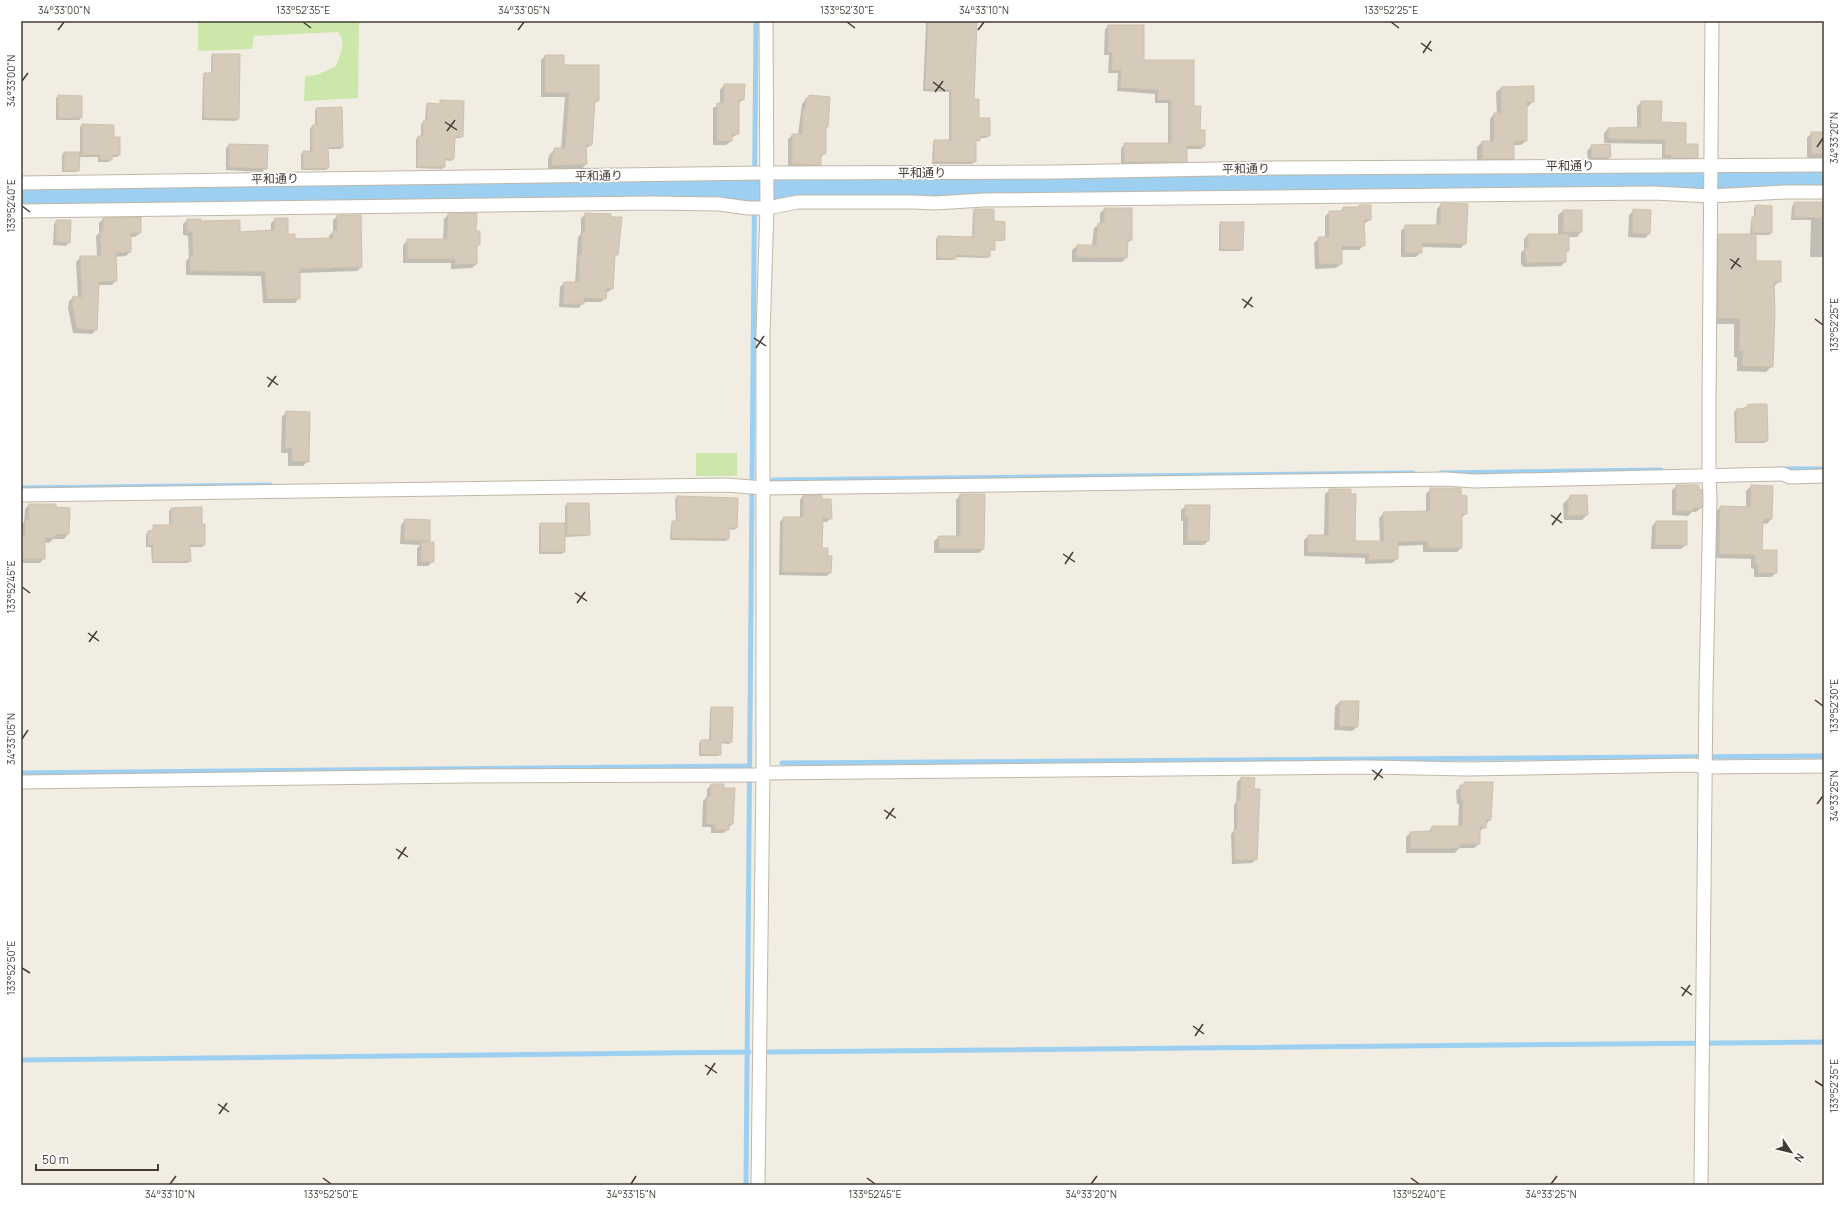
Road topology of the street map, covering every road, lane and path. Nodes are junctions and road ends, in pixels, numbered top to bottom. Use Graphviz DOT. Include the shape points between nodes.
graph roads {
  1 [pos="766,21"];
  2 [pos="1712,21"];
  3 [pos="1824,165"];
  4 [pos="1710,169"];
  5 [pos="761,174"];
  6 [pos="21,183"];
  7 [pos="1824,192"];
  8 [pos="1710,194"];
  9 [pos="760,206"];
  10 [pos="21,211"];
  11 [pos="1709,472"];
  12 [pos="1824,476"];
  13 [pos="756,488"];
  14 [pos="21,495"];
  15 [pos="1705,761"];
  16 [pos="1824,766"];
  17 [pos="756,775"];
  18 [pos="21,782"];
  19 [pos="758,1185"];
  20 [pos="1701,1185"];
  1 -- 5 [label="street"];
  2 -- 4 [label="street"];
  3 -- 4 [label="street, 平和通り"];
  4 -- 5 [label="street, 平和通り"];
  4 -- 8 [label="street"];
  5 -- 6 [label="street, 平和通り"];
  5 -- 9 [label="street"];
  7 -- 8 [label="street"];
  8 -- 9 [label="street" via="984,200 935,203 798,202"];
  8 -- 11 [label="street"];
  9 -- 10 [label="street" via="664,203"];
  9 -- 13 [label="street" via="763,335"];
  11 -- 12 [label="street" via="1783,474 1790,477"];
  11 -- 13 [label="street"];
  11 -- 15 [label="street"];
  13 -- 14 [label="street" via="727,486"];
  13 -- 17 [label="street"];
  15 -- 16 [label="street"];
  15 -- 17 [label="street" via="1693,765 1467,769 1368,767"];
  15 -- 20 [label="street"];
  17 -- 18 [label="street"];
  17 -- 19 [label="street"];
}
